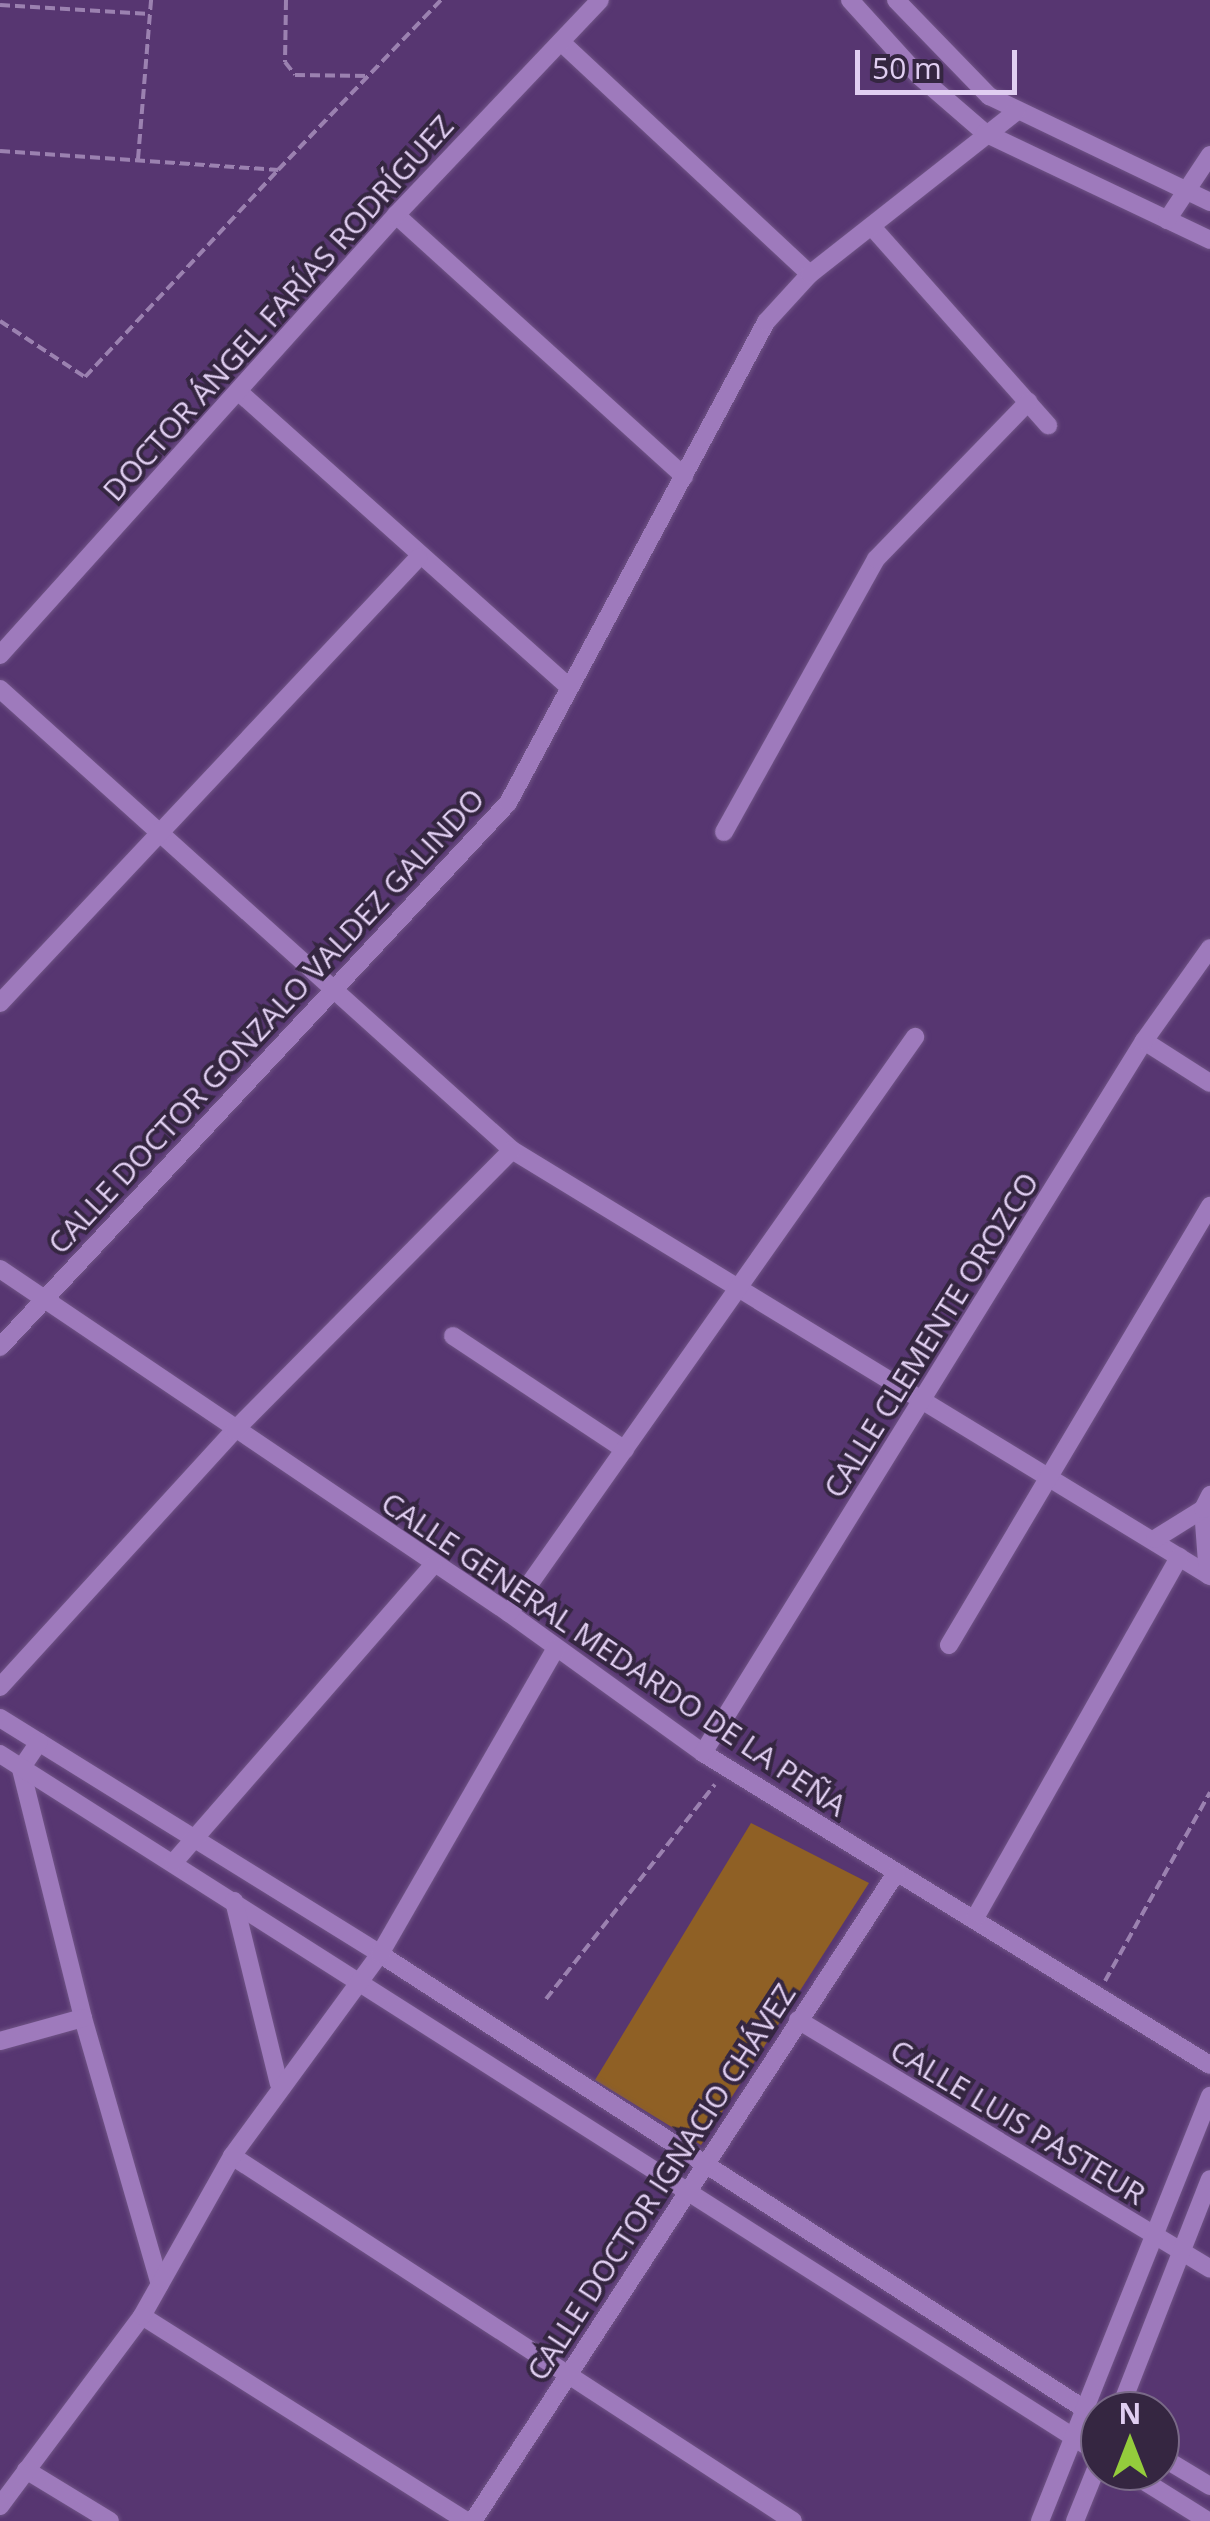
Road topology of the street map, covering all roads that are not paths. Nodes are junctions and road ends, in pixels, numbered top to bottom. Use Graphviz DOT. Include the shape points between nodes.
graph roads {
  1 [pos="600,0"];
  2 [pos="850,0"];
  3 [pos="896,0"];
  4 [pos="561,42"];
  5 [pos="1017,111"];
  6 [pos="985,133"];
  7 [pos="1210,155"];
  8 [pos="1184,190"];
  9 [pos="1210,202"];
  10 [pos="396,215"];
  11 [pos="1167,220"];
  12 [pos="873,228"];
  13 [pos="1210,240"];
  14 [pos="810,274"];
  15 [pos="239,392"];
  16 [pos="1028,402"];
  17 [pos="1048,426"];
  18 [pos="684,476"];
  19 [pos="418,558"];
  20 [pos="0,655"];
  21 [pos="567,685"];
  22 [pos="0,689"];
  23 [pos="159,832"];
  24 [pos="724,832"];
  25 [pos="1210,948"];
  26 [pos="334,993"];
  27 [pos="0,1003"];
  28 [pos="915,1037"];
  29 [pos="1144,1041"];
  30 [pos="1210,1083"];
  31 [pos="512,1150"];
  32 [pos="1210,1206"];
  33 [pos="0,1270"];
  34 [pos="738,1286"];
  35 [pos="44,1299"];
  36 [pos="453,1336"];
  37 [pos="0,1347"];
  38 [pos="926,1398"];
  39 [pos="234,1431"];
  40 [pos="625,1450"];
  41 [pos="1052,1476"];
  42 [pos="1206,1502"];
  43 [pos="1155,1540"];
  44 [pos="1179,1556"];
  45 [pos="433,1565"];
  46 [pos="1209,1575"];
  47 [pos="509,1613"];
  48 [pos="949,1645"];
  49 [pos="556,1648"];
  50 [pos="0,1688"];
  51 [pos="0,1718"];
  52 [pos="40,1742"];
  53 [pos="703,1753"];
  54 [pos="0,1754"];
  55 [pos="21,1770"];
  56 [pos="192,1836"];
  57 [pos="174,1862"];
  58 [pos="896,1873"];
  59 [pos="234,1901"];
  60 [pos="975,1918"];
  61 [pos="380,1954"];
  62 [pos="362,1980"];
  63 [pos="82,2018"];
  64 [pos="798,2020"];
  65 [pos="0,2041"];
  66 [pos="1210,2065"];
  67 [pos="280,2084"];
  68 [pos="1210,2096"];
  69 [pos="232,2156"];
  70 [pos="706,2165"];
  71 [pos="1210,2179"];
  72 [pos="689,2192"];
  73 [pos="1152,2236"];
  74 [pos="1179,2250"];
  75 [pos="1210,2269"];
  76 [pos="160,2284"];
  77 [pos="142,2316"];
  78 [pos="567,2378"];
  79 [pos="1100,2391"];
  80 [pos="1126,2391"];
  81 [pos="1080,2406"];
  82 [pos="1080,2429"];
  83 [pos="1073,2438"];
  84 [pos="1080,2443"];
  85 [pos="1180,2468"];
  86 [pos="26,2470"];
  87 [pos="1210,2486"];
  88 [pos="1087,2491"];
  89 [pos="1160,2491"];
  90 [pos="0,2506"];
  91 [pos="110,2521"];
  92 [pos="470,2521"];
  93 [pos="793,2521"];
  94 [pos="1040,2521"];
  95 [pos="1075,2521"];
  96 [pos="1208,2521"];
  1 -- 4 [label="street, DOCTOR ÁNGEL FARÍAS RODRÍGUEZ"];
  2 -- 6 [label="street" via="919,76"];
  3 -- 5 [label="street" via="965,76"];
  4 -- 10 [label="street, DOCTOR ÁNGEL FARÍAS RODRÍGUEZ"];
  4 -- 14 [label="street"];
  5 -- 6 [label="street, CALLE DOCTOR GONZALO VALDEZ GALINDO"];
  5 -- 8 [label="street"];
  6 -- 11 [label="street"];
  6 -- 12 [label="street, CALLE DOCTOR GONZALO VALDEZ GALINDO"];
  7 -- 8 [label="street"];
  8 -- 9 [label="street"];
  8 -- 11 [label="street"];
  10 -- 15 [label="street, DOCTOR ÁNGEL FARÍAS RODRÍGUEZ"];
  10 -- 18 [label="street"];
  11 -- 13 [label="street"];
  12 -- 14 [label="street, CALLE DOCTOR GONZALO VALDEZ GALINDO"];
  12 -- 16 [label="street"];
  14 -- 18 [label="street, CALLE DOCTOR GONZALO VALDEZ GALINDO" via="757,336"];
  15 -- 19 [label="street"];
  15 -- 20 [label="street, DOCTOR ÁNGEL FARÍAS RODRÍGUEZ"];
  16 -- 17 [label="street"];
  16 -- 24 [label="street" via="876,559"];
  18 -- 21 [label="street, CALLE DOCTOR GONZALO VALDEZ GALINDO"];
  19 -- 21 [label="street"];
  19 -- 23 [label="street"];
  21 -- 26 [label="street, CALLE DOCTOR GONZALO VALDEZ GALINDO" via="508,803"];
  22 -- 23 [label="street"];
  23 -- 26 [label="street"];
  23 -- 27 [label="street"];
  25 -- 29 [label="street, CALLE CLEMENTE OROZCO"];
  26 -- 31 [label="street"];
  26 -- 35 [label="street, CALLE DOCTOR GONZALO VALDEZ GALINDO"];
  28 -- 34 [label="street"];
  29 -- 30 [label="street"];
  29 -- 38 [label="street, CALLE CLEMENTE OROZCO"];
  31 -- 34 [label="street"];
  31 -- 39 [label="street"];
  32 -- 41 [label="street"];
  33 -- 35 [label="street, CALLE GENERAL MEDARDO DE LA PEÑA"];
  34 -- 38 [label="street"];
  34 -- 40 [label="street"];
  35 -- 37 [label="street, CALLE DOCTOR GONZALO VALDEZ GALINDO"];
  35 -- 39 [label="street, CALLE GENERAL MEDARDO DE LA PEÑA"];
  36 -- 40 [label="street"];
  38 -- 41 [label="street"];
  38 -- 53 [label="street, CALLE CLEMENTE OROZCO"];
  39 -- 45 [label="street, CALLE GENERAL MEDARDO DE LA PEÑA"];
  39 -- 50 [label="street"];
  40 -- 47 [label="street"];
  41 -- 43 [label="street"];
  41 -- 48 [label="street"];
  42 -- 43 [label="street"];
  42 -- 46 [label="street"];
  43 -- 44 [label="street"];
  44 -- 46 [label="street"];
  44 -- 60 [label="street"];
  45 -- 47 [label="street, CALLE GENERAL MEDARDO DE LA PEÑA"];
  45 -- 56 [label="street"];
  47 -- 49 [label="street, CALLE GENERAL MEDARDO DE LA PEÑA"];
  49 -- 53 [label="street, CALLE GENERAL MEDARDO DE LA PEÑA"];
  49 -- 61 [label="street"];
  51 -- 52 [label="street"];
  52 -- 55 [label="street"];
  52 -- 56 [label="street"];
  53 -- 58 [label="street, CALLE GENERAL MEDARDO DE LA PEÑA"];
  54 -- 55 [label="street"];
  55 -- 57 [label="street"];
  55 -- 63 [label="street"];
  56 -- 57 [label="street"];
  56 -- 61 [label="street"];
  57 -- 59 [label="street"];
  58 -- 60 [label="street, CALLE GENERAL MEDARDO DE LA PEÑA"];
  58 -- 64 [label="street, CALLE DOCTOR IGNACIO CHÁVEZ"];
  59 -- 62 [label="street"];
  59 -- 67 [label="street"];
  60 -- 66 [label="street, CALLE GENERAL MEDARDO DE LA PEÑA"];
  61 -- 62 [label="street"];
  61 -- 70 [label="street"];
  62 -- 67 [label="street"];
  62 -- 72 [label="street"];
  63 -- 65 [label="street"];
  63 -- 76 [label="street"];
  64 -- 70 [label="street, CALLE DOCTOR IGNACIO CHÁVEZ"];
  64 -- 73 [label="street, CALLE LUIS PASTEUR"];
  67 -- 69 [label="street"];
  68 -- 73 [label="street"];
  69 -- 76 [label="street"];
  69 -- 78 [label="street"];
  70 -- 72 [label="street, CALLE DOCTOR IGNACIO CHÁVEZ"];
  70 -- 81 [label="street"];
  71 -- 74 [label="street"];
  72 -- 78 [label="street, CALLE DOCTOR IGNACIO CHÁVEZ"];
  72 -- 83 [label="street"];
  73 -- 74 [label="street, CALLE LUIS PASTEUR"];
  73 -- 79 [label="street"];
  74 -- 75 [label="street, CALLE LUIS PASTEUR"];
  74 -- 80 [label="street"];
  76 -- 77 [label="street"];
  77 -- 86 [label="street"];
  77 -- 92 [label="street"];
  78 -- 92 [label="street, CALLE DOCTOR IGNACIO CHÁVEZ"];
  78 -- 93 [label="street"];
  82 -- 83 [label="street"];
  83 -- 84 [label="street"];
  83 -- 94 [label="street"];
  85 -- 87 [label="street"];
  86 -- 90 [label="street"];
  86 -- 91 [label="street"];
  88 -- 95 [label="street"];
  89 -- 96 [label="street"];
}
